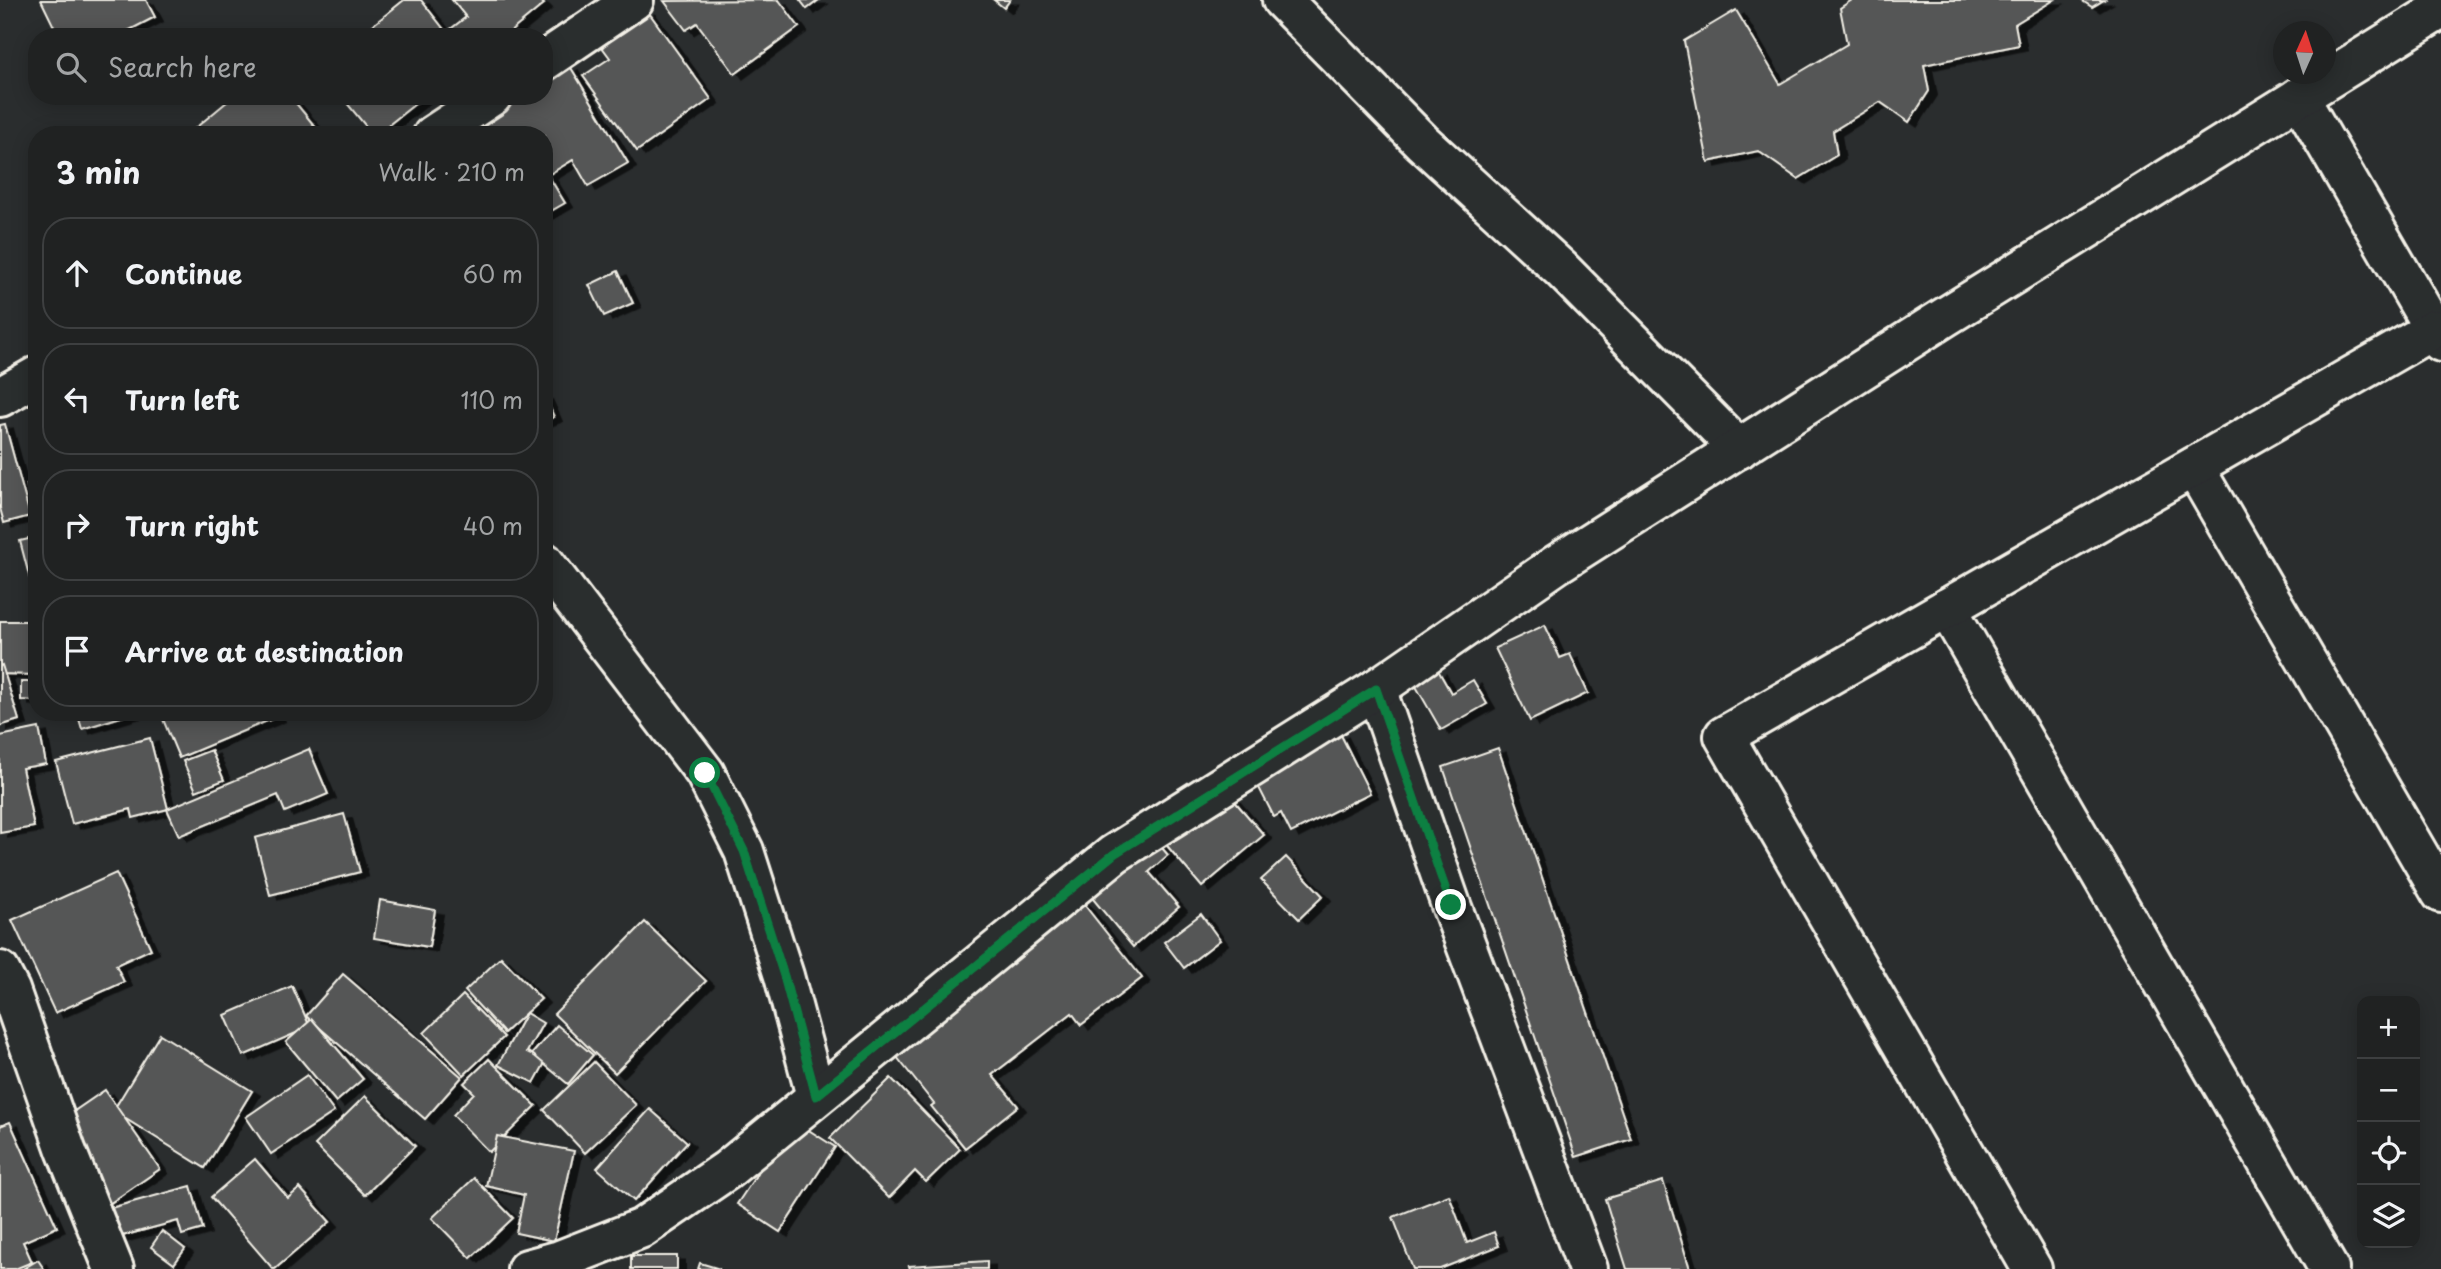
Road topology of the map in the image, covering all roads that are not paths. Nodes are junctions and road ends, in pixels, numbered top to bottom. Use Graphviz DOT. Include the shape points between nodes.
graph roads {
  1 [pos="634,0"];
  2 [pos="1282,0"];
  3 [pos="2441,9"];
  4 [pos="553,55"];
  5 [pos="2299,97"];
  6 [pos="478,105"];
  7 [pos="447,126"];
  8 [pos="2437,335"];
  9 [pos="28,381"];
  10 [pos="0,397"];
  11 [pos="1739,450"];
  12 [pos="2194,467"];
  13 [pos="553,574"];
  14 [pos="1947,608"];
  15 [pos="1376,689"];
  16 [pos="2441,892"];
  17 [pos="0,971"];
  18 [pos="816,1096"];
  19 [pos="114,1269"];
  20 [pos="527,1269"];
  21 [pos="1588,1269"];
  22 [pos="2032,1269"];
  23 [pos="2329,1269"];
  1 -- 4 [label="street"];
  2 -- 11 [label="street" via="1422,142 1561,269"];
  3 -- 5 [label="street"];
  5 -- 8 [label="street"];
  5 -- 11 [label="street"];
  6 -- 7 [label="street"];
  8 -- 12 [label="street"];
  9 -- 10 [label="street"];
  11 -- 15 [label="street" via="1557,564"];
  12 -- 14 [label="street"];
  12 -- 16 [label="street"];
  13 -- 18 [label="street" via="705,773 744,851"];
  14 -- 22 [label="street" via="1724,736"];
  14 -- 23 [label="street"];
  15 -- 18 [label="street" via="1114,854"];
  15 -- 21 [label="street" via="1451,905"];
  17 -- 19 [label="street"];
  18 -- 20 [label="street" via="727,1170 642,1228"];
}
